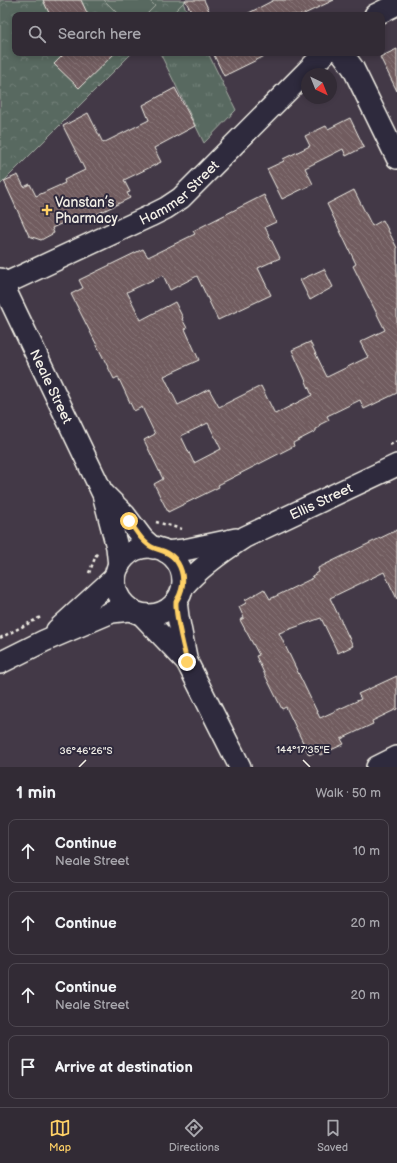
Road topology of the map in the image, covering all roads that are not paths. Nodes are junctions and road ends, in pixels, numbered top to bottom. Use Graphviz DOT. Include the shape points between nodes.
graph roads {
  1 [pos="397,4"];
  2 [pos="381,12"];
  3 [pos="322,56"];
  4 [pos="344,56"];
  5 [pos="397,158"];
  6 [pos="1,283"];
  7 [pos="397,465"];
  8 [pos="103,494"];
  9 [pos="245,537"];
  10 [pos="160,550"];
  11 [pos="117,572"];
  12 [pos="179,594"];
  13 [pos="136,612"];
  14 [pos="44,641"];
  15 [pos="187,662"];
  16 [pos="0,663"];
  17 [pos="397,757"];
  18 [pos="240,767"];
  19 [pos="377,767"];
  1 -- 2 [label="street"];
  3 -- 6 [label="street, Hammer Street" via="181,198 150,216"];
  4 -- 5 [label="street" via="353,68"];
  6 -- 8 [label="street, Neale Street"];
  7 -- 9 [label="street, Ellis Street"];
  8 -- 10 [label="street, Neale Street" via="143,539"];
  8 -- 11 [label="street, Neale Street" via="117,547"];
  9 -- 10 [label="street, Ellis Street" via="184,550"];
  9 -- 12 [label="street, Ellis Street" via="191,577"];
  10 -- 11 [label="street" via="142,548 133,552 124,558"];
  10 -- 12 [label="street" via="174,559 180,567 183,577"];
  11 -- 13 [label="street" via="115,587 118,596 123,604"];
  11 -- 14 [label="street"];
  12 -- 13 [label="street" via="169,609 160,613 152,615"];
  12 -- 15 [label="street" via="178,617"];
  13 -- 14 [label="street" via="112,612"];
  13 -- 15 [label="street"];
  14 -- 16 [label="street"];
  15 -- 18 [label="street"];
  17 -- 19 [label="street"];
}
